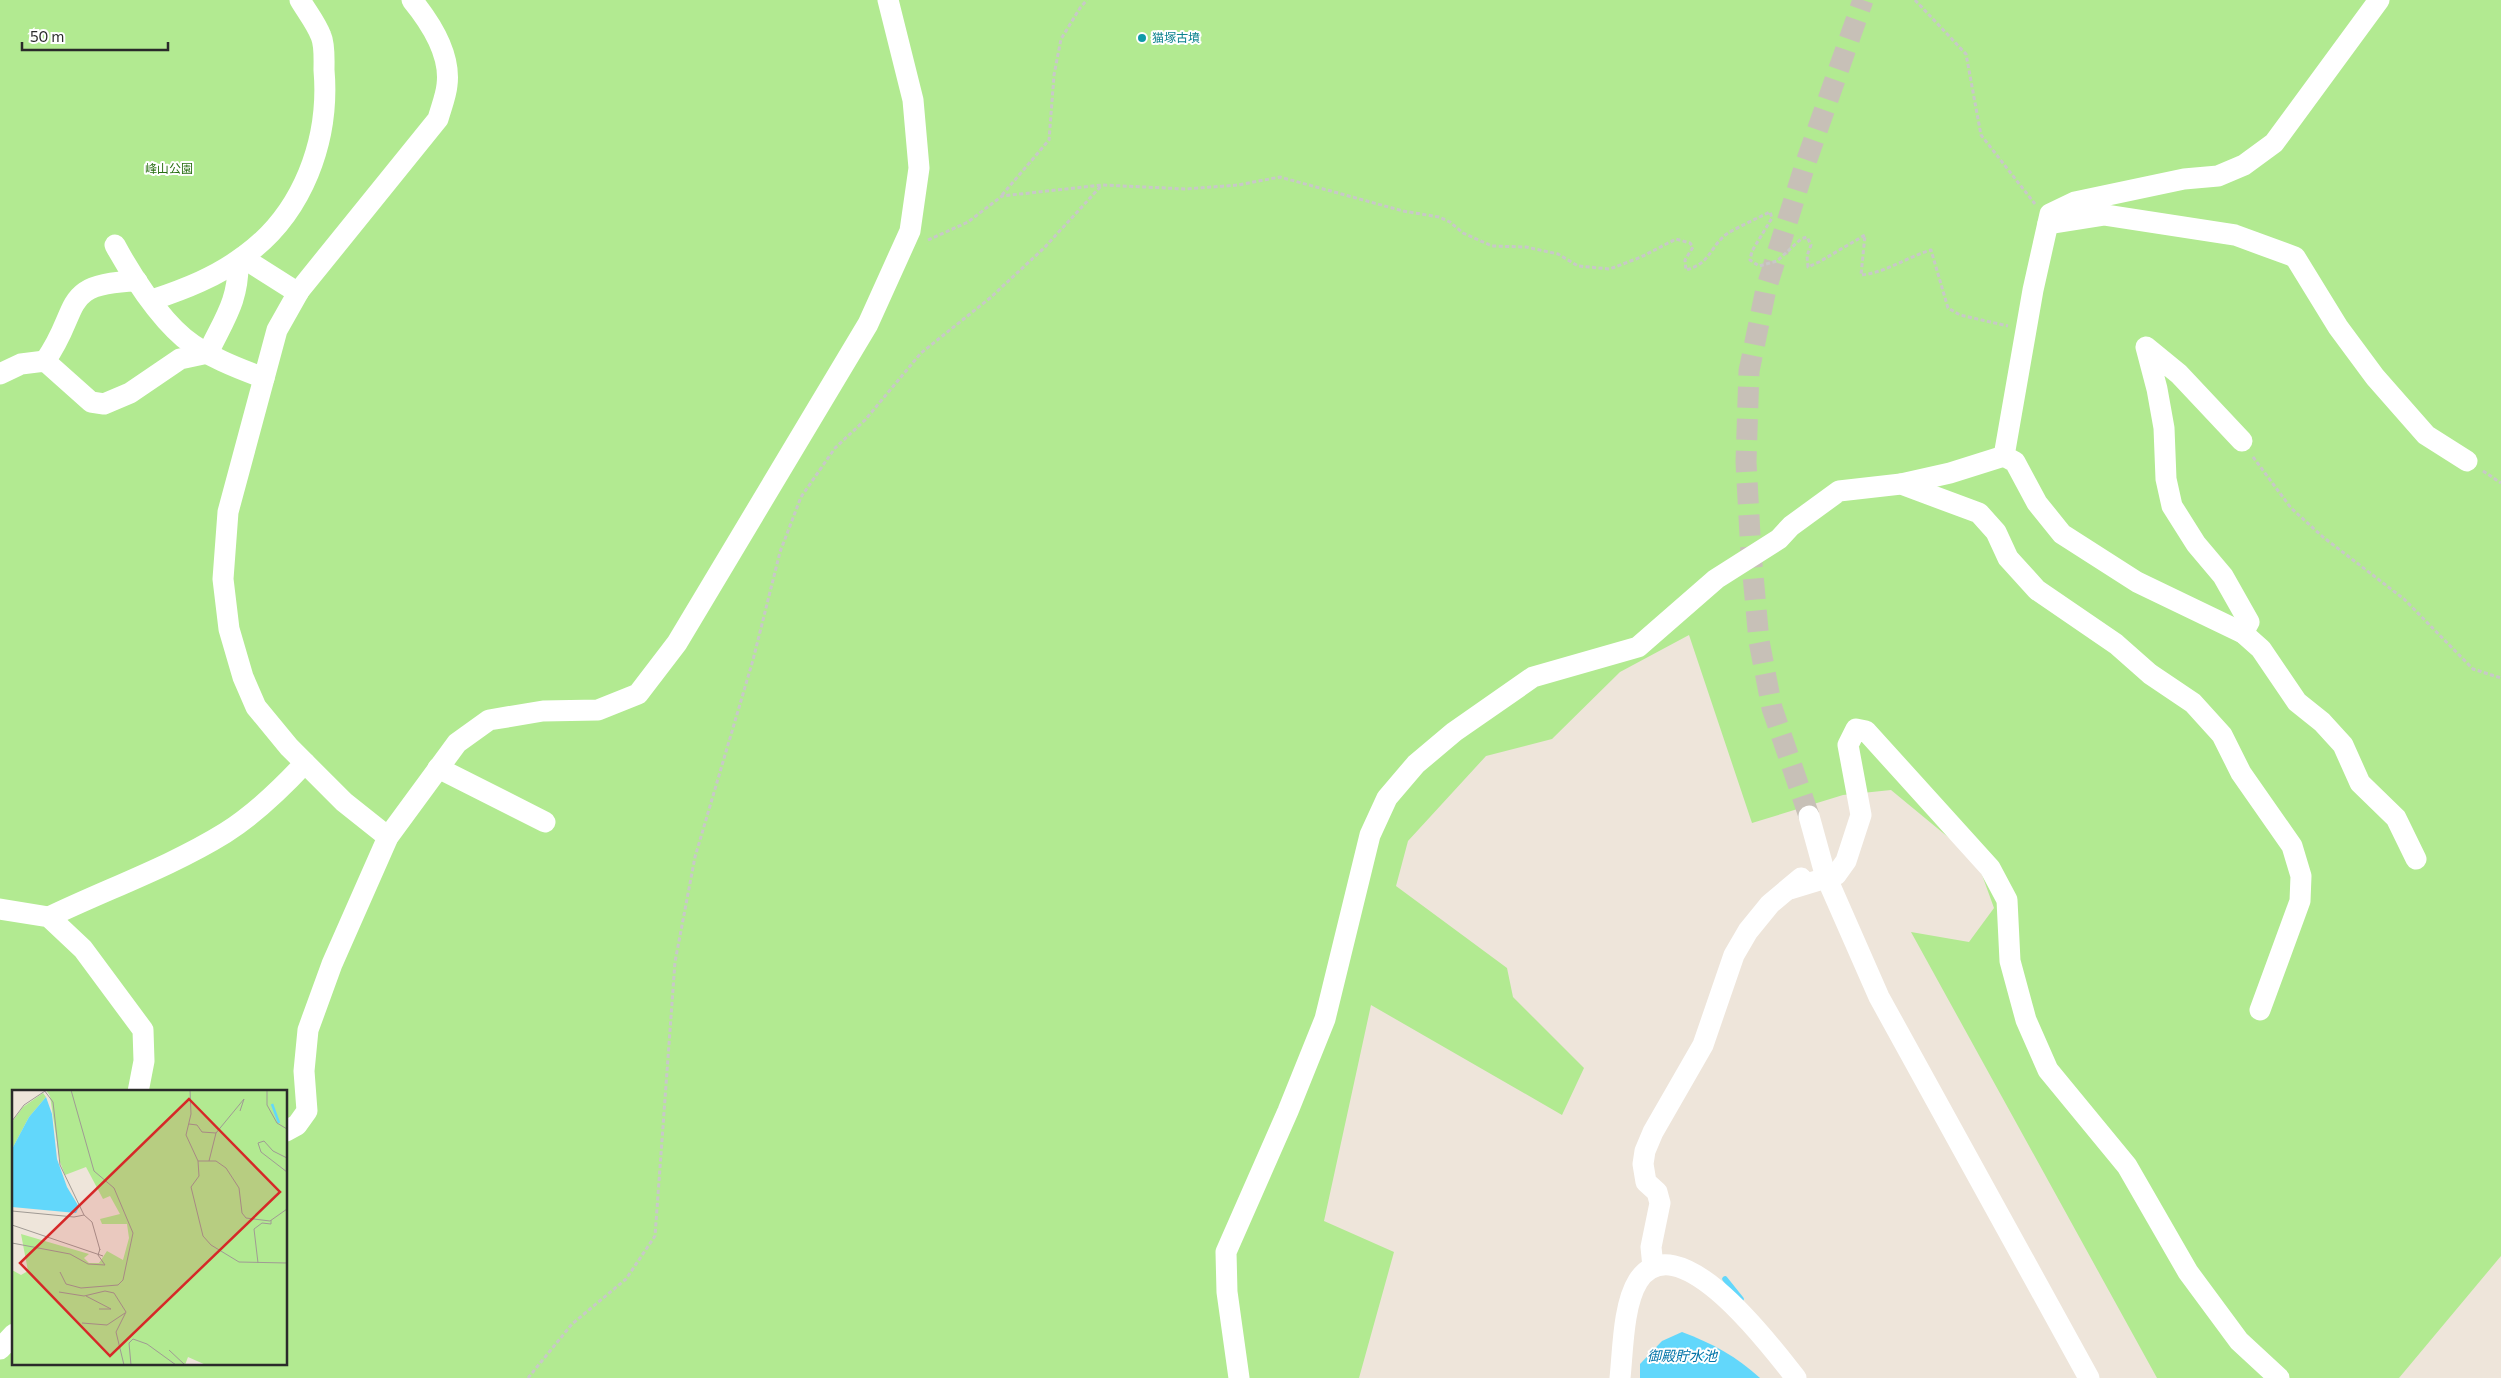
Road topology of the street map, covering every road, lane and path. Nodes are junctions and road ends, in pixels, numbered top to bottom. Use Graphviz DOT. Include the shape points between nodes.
graph roads {
  1 [pos="300,0"];
  2 [pos="412,0"];
  3 [pos="888,0"];
  4 [pos="1087,0"];
  5 [pos="1915,0"];
  6 [pos="2379,0"];
  7 [pos="1102,185"];
  8 [pos="1002,196"];
  9 [pos="2048,224"];
  10 [pos="116,245"];
  11 [pos="902,250"];
  12 [pos="242,258"];
  13 [pos="137,281"];
  14 [pos="299,291"];
  15 [pos="152,300"];
  16 [pos="2026,332"];
  17 [pos="208,353"];
  18 [pos="45,361"];
  19 [pos="0,374"];
  20 [pos="264,378"];
  21 [pos="2242,440"];
  22 [pos="2004,456"];
  23 [pos="2467,461"];
  24 [pos="1901,484"];
  25 [pos="2243,633"];
  26 [pos="2501,678"];
  27 [pos="305,763"];
  28 [pos="438,768"];
  29 [pos="1808,816"];
  30 [pos="545,822"];
  31 [pos="388,837"];
  32 [pos="1819,852"];
  33 [pos="2416,859"];
  34 [pos="1790,889"];
  35 [pos="0,909"];
  36 [pos="49,917"];
  37 [pos="2260,1010"];
  38 [pos="138,1090"];
  39 [pos="288,1130"];
  40 [pos="1653,1268"];
  41 [pos="12,1336"];
  42 [pos="0,1349"];
  43 [pos="528,1378"];
  44 [pos="1239,1378"];
  45 [pos="1620,1378"];
  46 [pos="1796,1378"];
  47 [pos="2089,1378"];
  48 [pos="2278,1378"];
  1 -- 12 [label="street" via="322,37 326,88 322,130 311,168 294,204"];
  2 -- 14 [label="street" via="426,17 444,53 448,84 438,119"];
  3 -- 11 [label="street" via="913,100 919,168 910,231"];
  4 -- 8 [label="path" via="1061,39 1054,75 1049,140"];
  5 -- 9 [label="path" via="1966,54 1980,134 2027,192"];
  6 -- 9 [label="street" via="2274,143 2244,164 2218,176 2075,202 2050,214"];
  7 -- 8 [label="path"];
  7 -- 16 [label="path" via="1186,188 1238,185 1280,177 1403,211 1439,217 1463,233 1492,246 1526,247 1558,254 1578,266 1610,269 1676,239 1693,247 1685,260 1686,270 1696,267 1712,254 1724,236 1770,212 1772,218 1752,251 1750,260 1758,266 1777,261 1807,237 1811,244 1806,256 1808,266 1865,235 1860,275 1871,274 1931,250 1948,308 1960,315 2002,323"];
  7 -- 43 [label="path" via="1044,248 990,298 921,353 865,420 835,448 801,497 780,552 753,660 695,857 675,962 655,1236 626,1279 572,1324"];
  8 -- 11 [label="path" via="968,222"];
  9 -- 16 [label="street"];
  9 -- 23 [label="street" via="2105,215 2235,234 2295,257 2338,327 2374,377 2426,435"];
  10 -- 13 [label="street"];
  11 -- 28 [label="street" via="858,340 677,643 638,694 598,710 543,711 488,720 457,743"];
  12 -- 14 [label="street"];
  12 -- 15 [label="street" via="217,274"];
  12 -- 17 [label="street" via="226,321"];
  13 -- 15 [label="street"];
  13 -- 18 [label="street" via="98,284 86,290 74,301 59,342"];
  14 -- 20 [label="street" via="276,330"];
  15 -- 17 [label="street" via="184,338"];
  16 -- 22 [label="street"];
  17 -- 18 [label="street" via="180,359 130,392 104,404 91,402"];
  17 -- 20 [label="street"];
  18 -- 19 [label="street" via="21,364"];
  20 -- 27 [label="street" via="228,512 223,579 229,629 256,707"];
  21 -- 25 [label="street" via="2179,374 2146,347 2164,428 2166,479 2172,506 2196,544 2223,576 2249,622"];
  21 -- 26 [label="path" via="2291,508 2323,537 2404,599 2473,669"];
  22 -- 24 [label="street"];
  22 -- 25 [label="street" via="2015,462 2037,503 2062,534 2137,582"];
  24 -- 37 [label="street" via="1979,513 1996,532 2008,558 2037,590 2116,644 2150,674 2193,703 2222,735 2241,773 2292,846 2301,876 2300,901"];
  24 -- 44 [label="street" via="1839,490 1779,539 1716,579 1638,647 1533,677 1454,732 1416,764 1387,798 1370,836 1324,1019 1226,1252 1227,1292"];
  25 -- 33 [label="street" via="2260,649 2297,702 2322,722 2342,745 2360,783 2396,818"];
  27 -- 31 [label="street" via="344,802"];
  27 -- 36 [label="street" via="246,818 224,833 189,853"];
  28 -- 30 [label="street"];
  28 -- 31 [label="street"];
  29 -- 32 [label="street"];
  31 -- 39 [label="street" via="335,955 308,1030 304,1071 307,1112 297,1125"];
  32 -- 34 [label="street" via="1813,867"];
  32 -- 47 [label="street" via="1879,997"];
  34 -- 40 [label="street" via="1770,904 1739,947 1703,1045 1645,1151 1646,1182 1657,1192 1660,1203 1651,1248"];
  34 -- 48 [label="street" via="1836,875 1846,861 1861,815 1848,745 1856,730 1866,731 1990,868 2007,900 2010,961 2026,1020 2048,1070 2127,1166 2188,1272 2239,1341"];
  35 -- 36 [label="street"];
  36 -- 38 [label="street" via="83,949 143,1030 144,1061"];
  40 -- 45 [label="street" via="1638,1281 1626,1315"];
  40 -- 46 [label="street" via="1672,1265 1694,1274 1720,1291 1754,1326"];
  41 -- 42 [label="street"];
}
